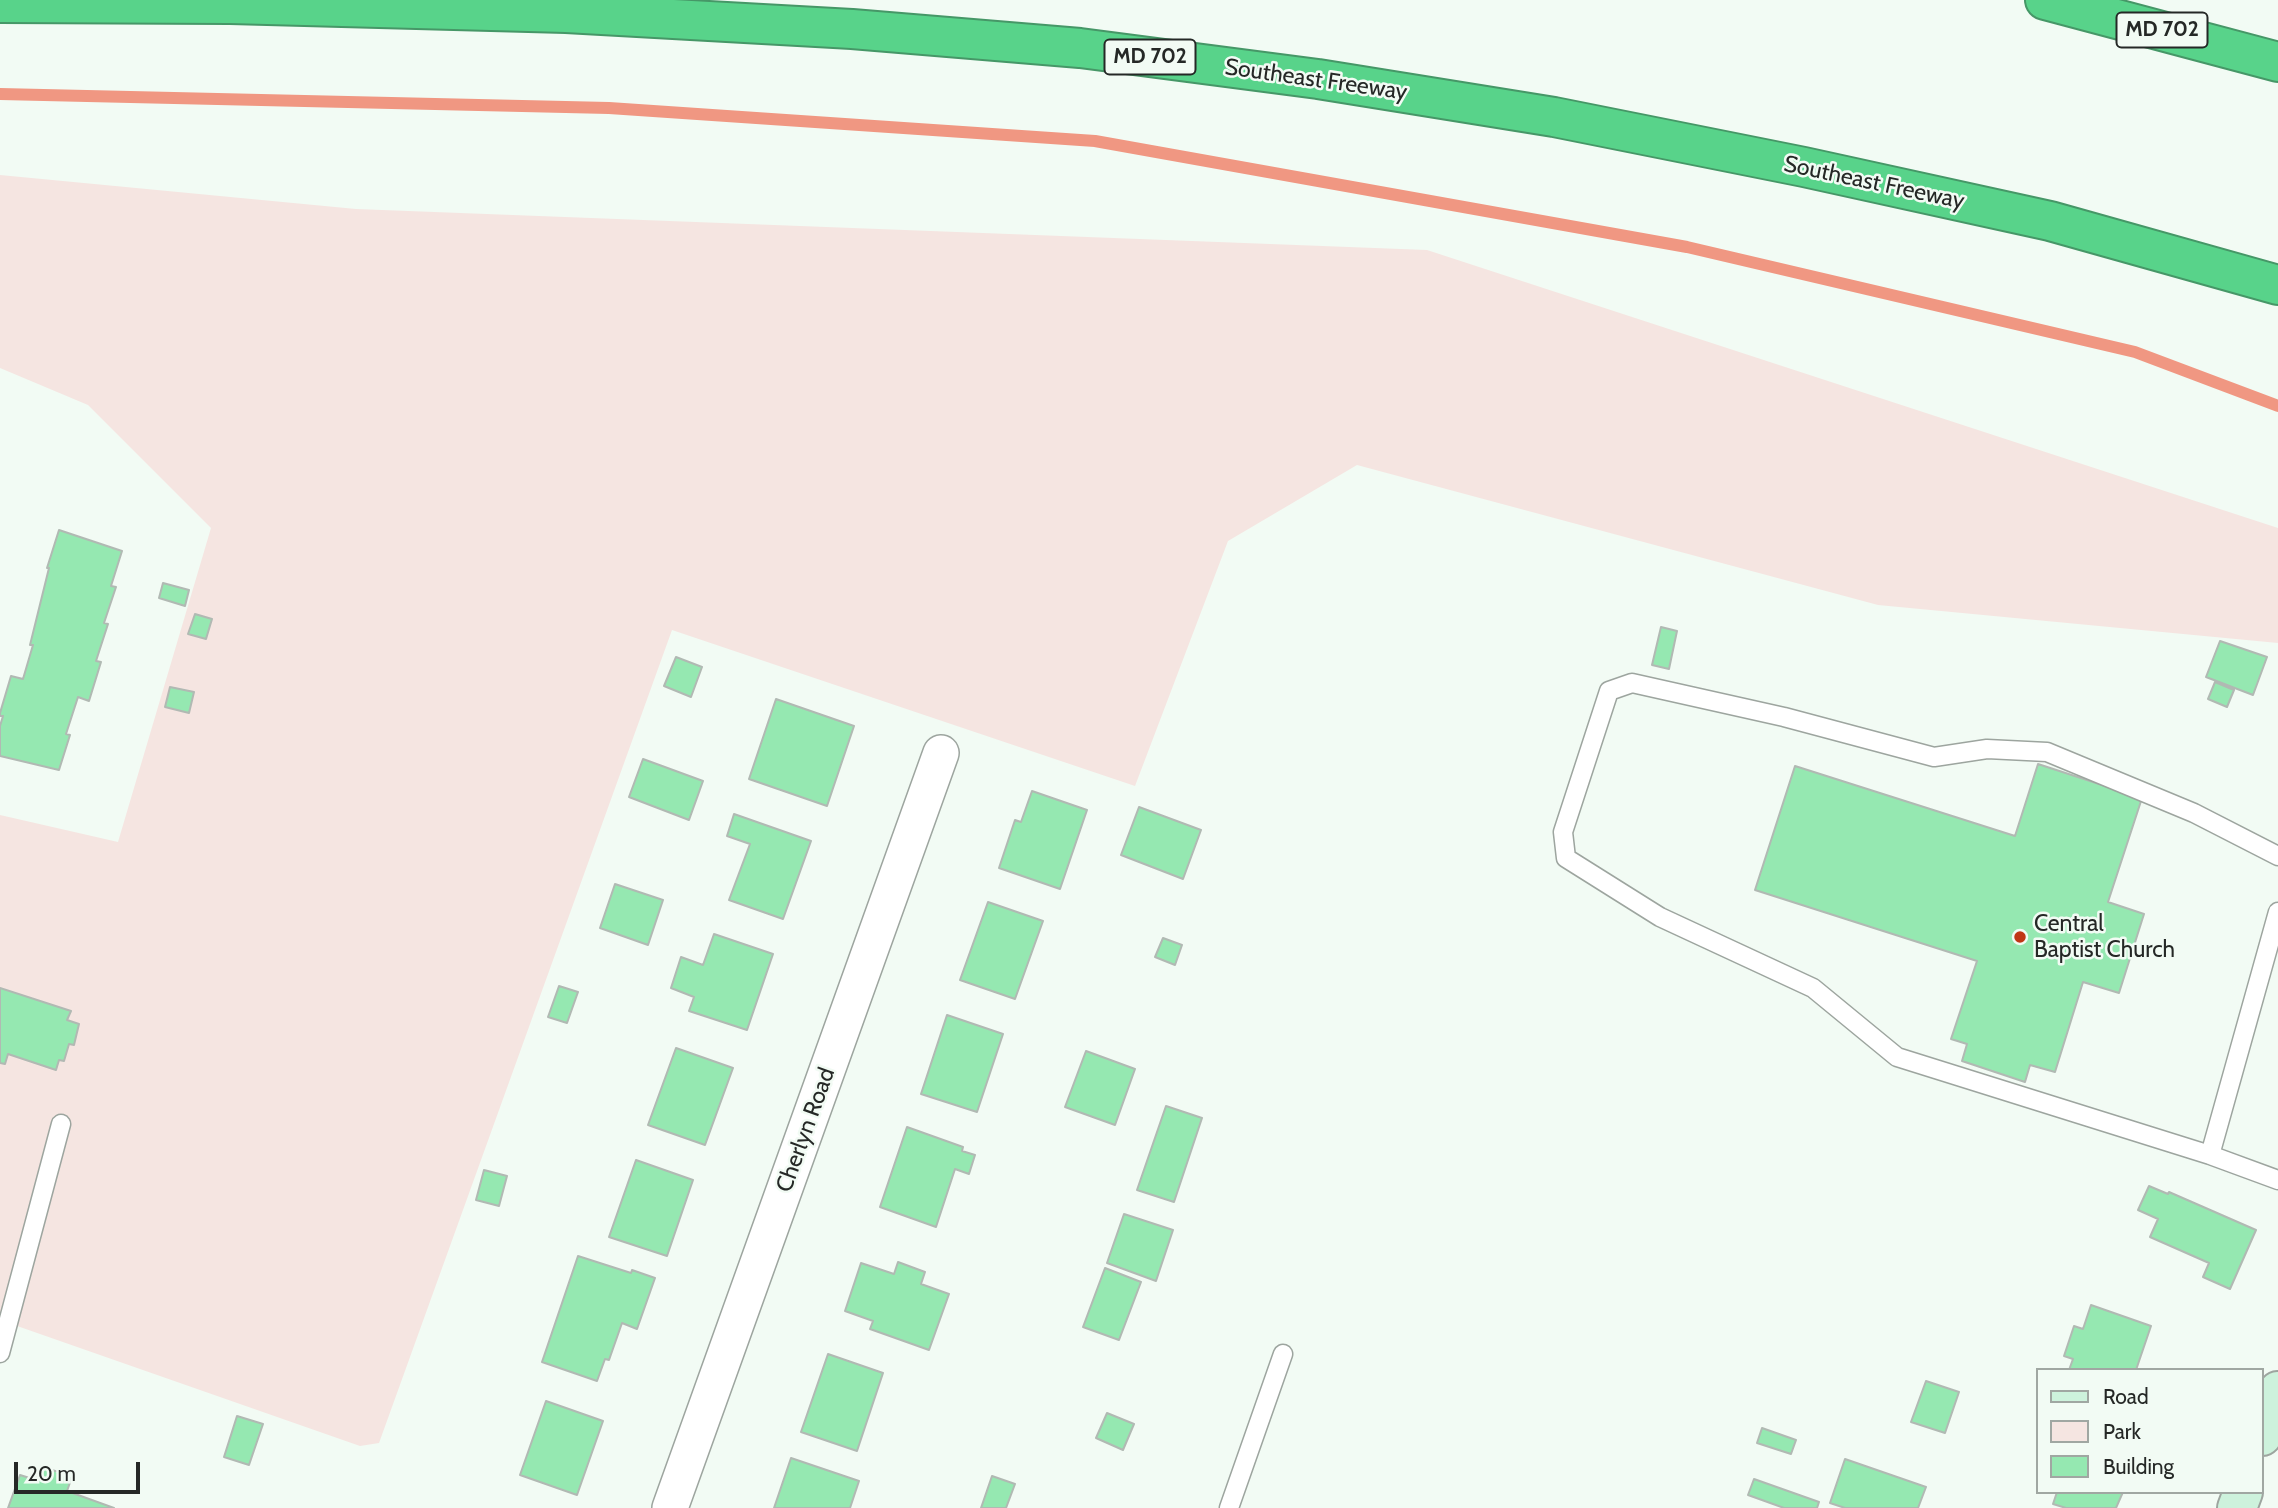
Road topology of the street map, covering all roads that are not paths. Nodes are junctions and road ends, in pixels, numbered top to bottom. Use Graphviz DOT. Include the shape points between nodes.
graph roads {
  1 [pos="2045,0"];
  2 [pos="0,3"];
  3 [pos="2278,62"];
  4 [pos="2278,285"];
  5 [pos="941,753"];
  6 [pos="2278,856"];
  7 [pos="2278,912"];
  8 [pos="61,1124"];
  9 [pos="2210,1155"];
  10 [pos="2278,1180"];
  11 [pos="0,1353"];
  12 [pos="1283,1354"];
  13 [pos="2278,1391"];
  14 [pos="2264,1430"];
  15 [pos="670,1508"];
  16 [pos="1228,1508"];
  1 -- 3 [label="highway, MD 702"];
  2 -- 4 [label="highway, Southeast Freeway / MD 702" via="566,13 1080,48 1331,81 1554,117 2050,221"];
  5 -- 15 [label="street, Cherlyn Road"];
  6 -- 9 [label="lane" via="2194,813 2047,751 1987,749 1934,757 1632,683 1609,691 1563,832 1566,858 1660,916 1813,988 1897,1057"];
  7 -- 9 [label="lane"];
  8 -- 11 [label="lane"];
  9 -- 10 [label="lane"];
  12 -- 16 [label="lane"];
  13 -- 14 [label="street"];
}
